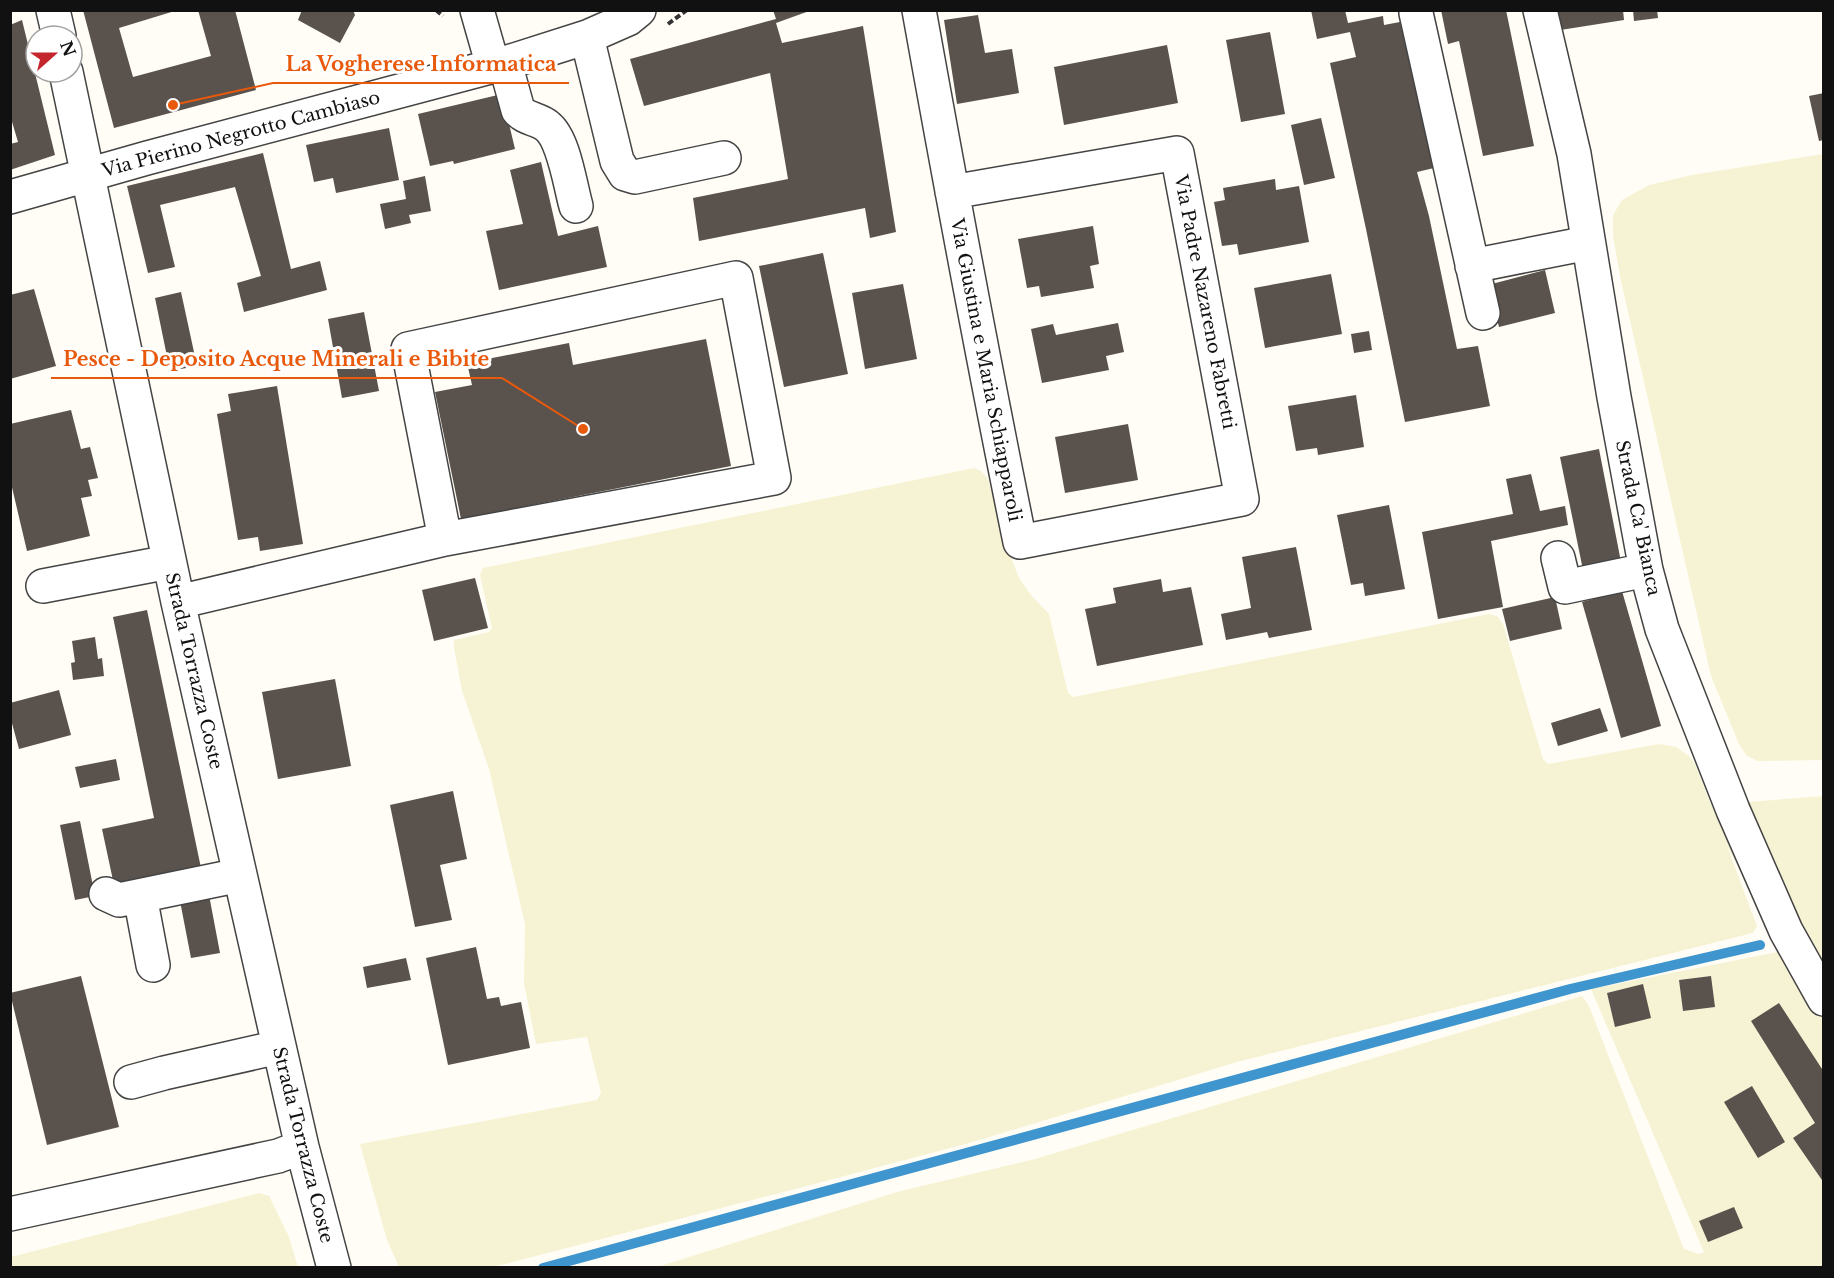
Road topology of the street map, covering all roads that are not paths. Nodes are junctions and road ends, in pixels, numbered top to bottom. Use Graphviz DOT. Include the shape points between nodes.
graph roads {
  1 [pos="477,10"];
  2 [pos="639,10"];
  3 [pos="919,10"];
  4 [pos="1540,10"];
  5 [pos="1416,13"];
  6 [pos="587,37"];
  7 [pos="499,64"];
  8 [pos="69,84"];
  9 [pos="724,158"];
  10 [pos="88,176"];
  11 [pos="952,192"];
  12 [pos="10,197"];
  13 [pos="576,206"];
  14 [pos="1588,243"];
  15 [pos="1472,266"];
  16 [pos="1483,313"];
  17 [pos="1242,499"];
  18 [pos="445,539"];
  19 [pos="1558,558"];
  20 [pos="170,562"];
  21 [pos="1646,570"];
  22 [pos="43,586"];
  23 [pos="178,602"];
  24 [pos="240,875"];
  25 [pos="106,894"];
  26 [pos="140,896"];
  27 [pos="153,965"];
  28 [pos="1824,999"];
  29 [pos="279,1047"];
  30 [pos="131,1082"];
  31 [pos="302,1147"];
  32 [pos="10,1215"];
  33 [pos="334,1268"];
  1 -- 7 [label="street"];
  2 -- 6 [label="street, Via Pierino Negrotto Cambiaso"];
  3 -- 11 [label="street, Via Giustina e Maria Schiapparoli"];
  4 -- 14 [label="street, Strada Ca' Bianca" via="1574,154"];
  5 -- 15 [label="street"];
  6 -- 7 [label="street, Via Pierino Negrotto Cambiaso"];
  6 -- 9 [label="street" via="617,161 625,174 635,177"];
  7 -- 10 [label="street, Via Pierino Negrotto Cambiaso"];
  7 -- 13 [label="street" via="521,114 547,125 558,138"];
  8 -- 10 [label="street, Strada Torrazza Coste"];
  10 -- 12 [label="street, Via Pierino Negrotto Cambiaso"];
  10 -- 20 [label="street, Strada Torrazza Coste"];
  11 -- 17 [label="street, Via Padre Nazareno Fabretti" via="1177,153"];
  11 -- 17 [label="street, Via Giustina e Maria Schiapparoli" via="1020,542"];
  14 -- 15 [label="street"];
  14 -- 21 [label="street, Strada Ca' Bianca"];
  15 -- 16 [label="street"];
  18 -- 18 [label="street" via="774,478 736,278 408,349"];
  18 -- 23 [label="street"];
  19 -- 21 [label="street" via="1565,587"];
  20 -- 22 [label="street"];
  20 -- 23 [label="street, Strada Torrazza Coste"];
  21 -- 28 [label="street, Strada Ca' Bianca" via="1662,628 1733,810 1786,931"];
  23 -- 24 [label="street, Strada Torrazza Coste"];
  24 -- 26 [label="street"];
  24 -- 29 [label="street, Strada Torrazza Coste"];
  25 -- 26 [label="street" via="119,900"];
  26 -- 27 [label="street"];
  29 -- 30 [label="street"];
  29 -- 31 [label="street, Strada Torrazza Coste"];
  31 -- 32 [label="street" via="278,1156"];
  31 -- 33 [label="street, Strada Torrazza Coste"];
}
